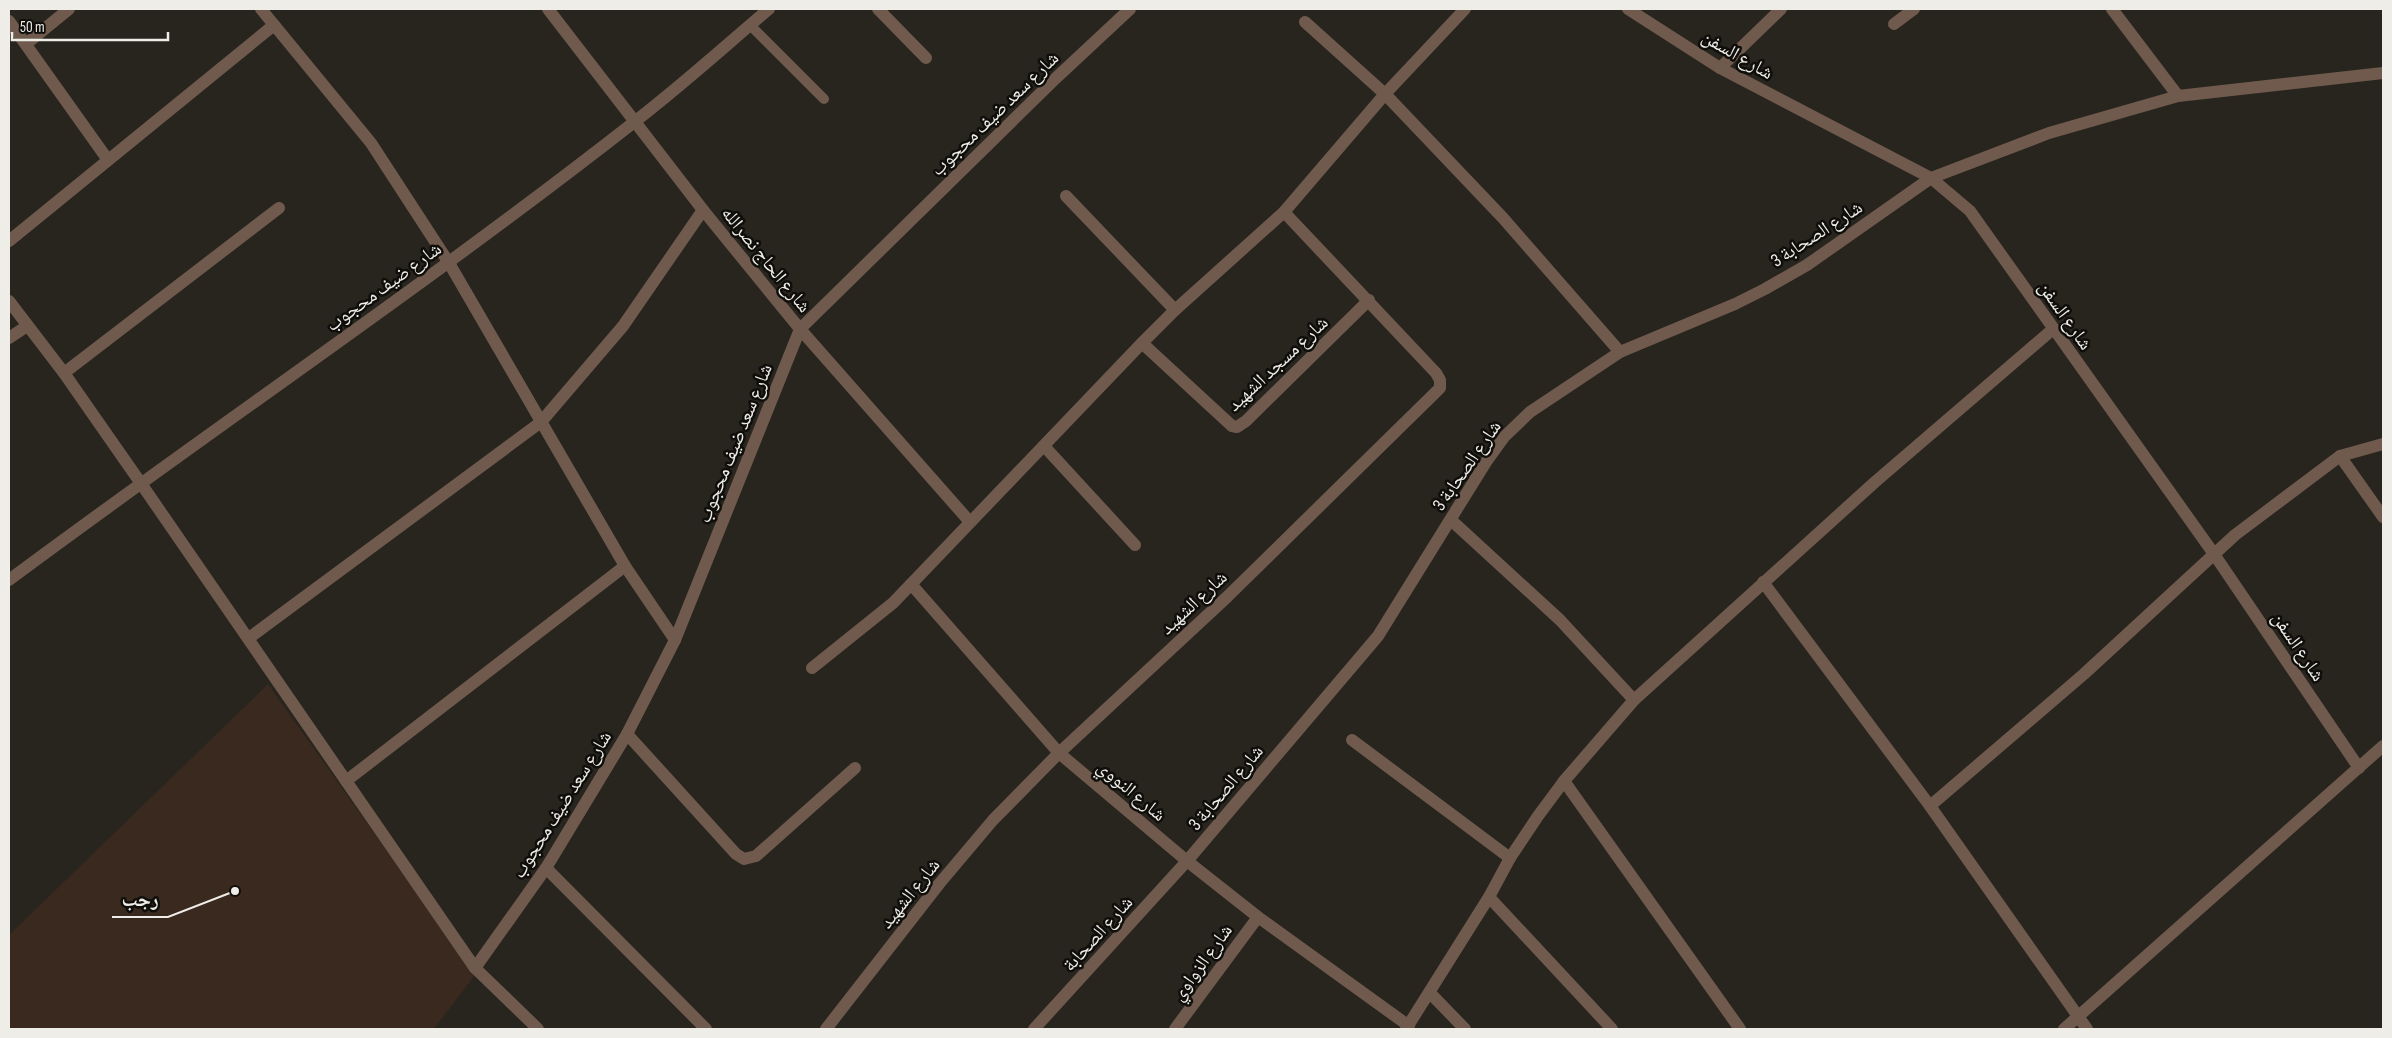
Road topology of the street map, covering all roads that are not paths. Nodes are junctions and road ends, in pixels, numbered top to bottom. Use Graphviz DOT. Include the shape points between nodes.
graph roads {
  1 [pos="69,9"];
  2 [pos="261,9"];
  3 [pos="548,9"];
  4 [pos="768,9"];
  5 [pos="878,9"];
  6 [pos="1130,9"];
  7 [pos="1465,9"];
  8 [pos="1628,9"];
  9 [pos="1781,9"];
  10 [pos="1914,9"];
  11 [pos="2112,9"];
  12 [pos="9,21"];
  13 [pos="1305,22"];
  14 [pos="1894,24"];
  15 [pos="274,25"];
  16 [pos="750,25"];
  17 [pos="26,44"];
  18 [pos="926,58"];
  19 [pos="1720,68"];
  20 [pos="2383,73"];
  21 [pos="1384,94"];
  22 [pos="2178,96"];
  23 [pos="824,99"];
  24 [pos="635,122"];
  25 [pos="108,160"];
  26 [pos="1931,178"];
  27 [pos="1066,196"];
  28 [pos="279,208"];
  29 [pos="704,210"];
  30 [pos="1284,212"];
  31 [pos="9,241"];
  32 [pos="449,263"];
  33 [pos="1369,300"];
  34 [pos="9,301"];
  35 [pos="1175,310"];
  36 [pos="27,326"];
  37 [pos="800,329"];
  38 [pos="2052,330"];
  39 [pos="9,338"];
  40 [pos="1142,343"];
  41 [pos="1620,352"];
  42 [pos="64,374"];
  43 [pos="540,422"];
  44 [pos="2383,444"];
  45 [pos="1044,446"];
  46 [pos="2340,456"];
  47 [pos="140,482"];
  48 [pos="2383,517"];
  49 [pos="1451,520"];
  50 [pos="970,522"];
  51 [pos="1135,545"];
  52 [pos="2214,554"];
  53 [pos="625,566"];
  54 [pos="9,580"];
  55 [pos="1763,582"];
  56 [pos="910,584"];
  57 [pos="249,638"];
  58 [pos="675,640"];
  59 [pos="812,668"];
  60 [pos="1634,700"];
  61 [pos="627,734"];
  62 [pos="1352,740"];
  63 [pos="2383,746"];
  64 [pos="1059,753"];
  65 [pos="855,768"];
  66 [pos="2359,768"];
  67 [pos="346,781"];
  68 [pos="1564,781"];
  69 [pos="1930,806"];
  70 [pos="1510,858"];
  71 [pos="1187,861"];
  72 [pos="546,868"];
  73 [pos="1489,897"];
  74 [pos="1258,918"];
  75 [pos="475,968"];
  76 [pos="1430,993"];
  77 [pos="2078,1016"];
  78 [pos="1408,1027"];
  79 [pos="1180,1028"];
  80 [pos="538,1029"];
  81 [pos="706,1029"];
  82 [pos="826,1029"];
  83 [pos="1034,1029"];
  84 [pos="1465,1029"];
  85 [pos="1612,1029"];
  86 [pos="1740,1029"];
  87 [pos="2064,1029"];
  88 [pos="2087,1029"];
  1 -- 17 [label="street"];
  2 -- 15 [label="street"];
  3 -- 24 [label="street, شارع الحاج نصرالله"];
  4 -- 16 [label="street, شارع ضيف محجوب"];
  5 -- 18 [label="street"];
  6 -- 37 [label="street, شارع سعد ضيف محجوب"];
  7 -- 21 [label="street"];
  8 -- 19 [label="street, شارع السفن"];
  9 -- 19 [label="street"];
  10 -- 14 [label="street"];
  11 -- 22 [label="street"];
  12 -- 17 [label="street"];
  13 -- 21 [label="street"];
  15 -- 25 [label="street"];
  15 -- 32 [label="street" via="371,143"];
  16 -- 23 [label="lane"];
  16 -- 24 [label="street, شارع ضيف محجوب"];
  17 -- 25 [label="street"];
  19 -- 26 [label="street, شارع السفن"];
  20 -- 22 [label="street, شارع الصحابة 3"];
  21 -- 30 [label="street"];
  21 -- 41 [label="street" via="1504,218"];
  22 -- 26 [label="street, شارع الصحابة 3" via="2049,133"];
  24 -- 29 [label="street, شارع الحاج نصرالله"];
  24 -- 32 [label="street, شارع ضيف محجوب"];
  25 -- 31 [label="street"];
  26 -- 38 [label="street, شارع السفن" via="1970,212"];
  26 -- 41 [label="street, شارع الصحابة 3" via="1807,265 1765,289"];
  27 -- 35 [label="street"];
  28 -- 42 [label="street"];
  29 -- 37 [label="street, شارع الحاج نصرالله"];
  29 -- 43 [label="street" via="622,326"];
  30 -- 33 [label="street, شارع الشهيد"];
  30 -- 35 [label="street"];
  32 -- 43 [label="street"];
  32 -- 47 [label="street, شارع ضيف محجوب"];
  33 -- 40 [label="street, شارع مسجد الشهيد" via="1237,428"];
  33 -- 64 [label="street, شارع الشهيد" via="1436,372 1440,388 1227,597"];
  34 -- 36 [label="street"];
  35 -- 40 [label="street"];
  36 -- 39 [label="street"];
  36 -- 42 [label="street"];
  37 -- 50 [label="street, شارع الحاج نصرالله"];
  37 -- 58 [label="street, شارع سعد ضيف محجوب"];
  38 -- 52 [label="street, شارع السفن"];
  38 -- 55 [label="street"];
  40 -- 45 [label="street"];
  41 -- 49 [label="street, شارع الصحابة 3" via="1530,412 1504,437"];
  42 -- 47 [label="street"];
  43 -- 53 [label="street"];
  43 -- 57 [label="street"];
  44 -- 46 [label="street"];
  45 -- 50 [label="street"];
  45 -- 51 [label="street"];
  46 -- 48 [label="street"];
  46 -- 52 [label="street"];
  47 -- 54 [label="street, شارع ضيف محجوب"];
  47 -- 57 [label="street"];
  49 -- 60 [label="street" via="1560,620"];
  49 -- 71 [label="street, شارع الصحابة 3" via="1378,636"];
  50 -- 56 [label="street"];
  52 -- 66 [label="street, شارع السفن"];
  52 -- 69 [label="street" via="2084,674"];
  53 -- 58 [label="street"];
  53 -- 67 [label="street"];
  55 -- 60 [label="street"];
  55 -- 69 [label="street"];
  56 -- 59 [label="street" via="893,603"];
  56 -- 64 [label="street, شارع النووي"];
  57 -- 67 [label="street"];
  58 -- 61 [label="street, شارع سعد ضيف محجوب"];
  60 -- 68 [label="street"];
  61 -- 65 [label="street" via="744,859 756,856"];
  61 -- 72 [label="street, شارع سعد ضيف محجوب"];
  62 -- 70 [label="street"];
  63 -- 66 [label="street"];
  64 -- 71 [label="street, شارع النووي"];
  64 -- 82 [label="street, شارع الشهيد" via="994,820 939,884"];
  66 -- 77 [label="street"];
  67 -- 75 [label="street"];
  68 -- 70 [label="street"];
  68 -- 86 [label="street"];
  69 -- 77 [label="street"];
  70 -- 73 [label="street"];
  71 -- 74 [label="street, شارع النووي"];
  71 -- 83 [label="street, شارع الصحابة"];
  72 -- 75 [label="street, شارع سعد ضيف محجوب"];
  72 -- 81 [label="street"];
  73 -- 76 [label="street"];
  73 -- 85 [label="street"];
  74 -- 78 [label="street, شارع النووي"];
  74 -- 79 [label="street, شارع الزواوي"];
  75 -- 80 [label="street"];
  76 -- 78 [label="street"];
  76 -- 84 [label="street"];
  77 -- 87 [label="street"];
  77 -- 88 [label="street"];
}
